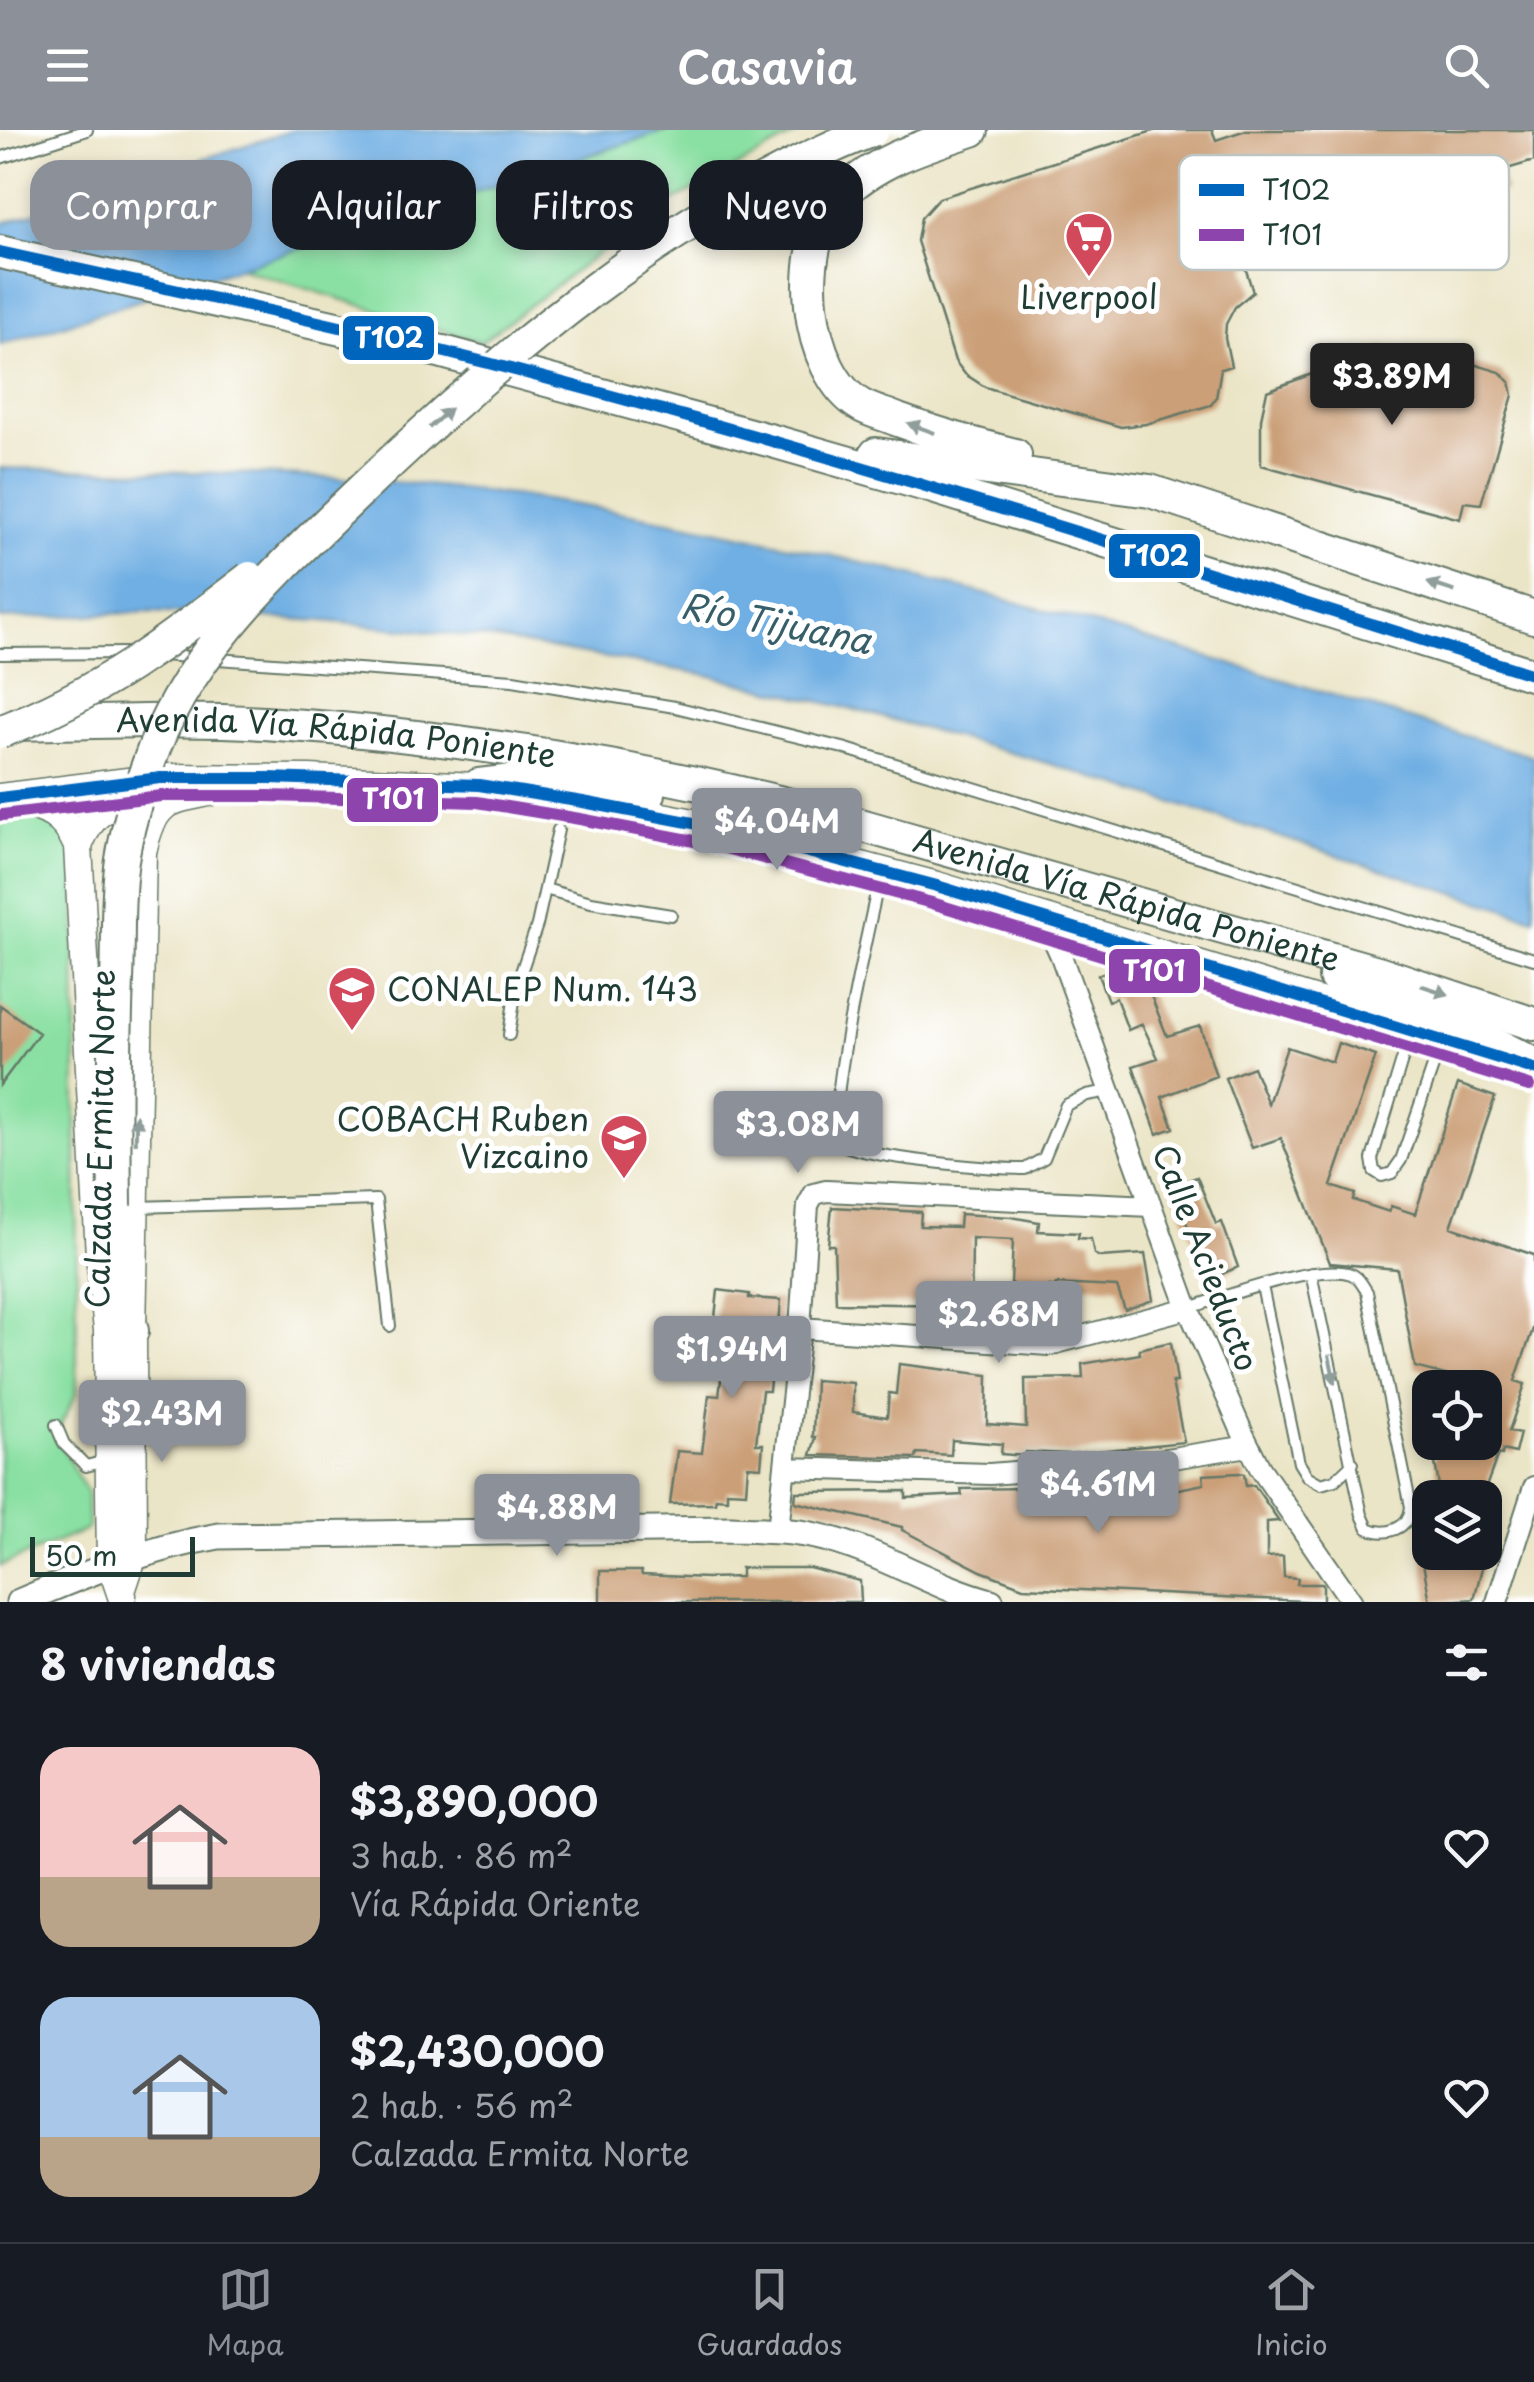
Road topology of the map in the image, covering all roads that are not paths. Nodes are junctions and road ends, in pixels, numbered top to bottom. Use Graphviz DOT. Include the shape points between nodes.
graph roads {
  1 [pos="87,130"];
  2 [pos="872,130"];
  3 [pos="972,130"];
  4 [pos="0,158"];
  5 [pos="0,252"];
  6 [pos="776,442"];
  7 [pos="368,484"];
  8 [pos="1150,491"];
  9 [pos="1534,618"];
  10 [pos="0,654"];
  11 [pos="1534,675"];
  12 [pos="0,724"];
  13 [pos="0,732"];
  14 [pos="269,778"];
  15 [pos="479,785"];
  16 [pos="0,798"];
  17 [pos="783,804"];
  18 [pos="558,830"];
  19 [pos="78,846"];
  20 [pos="142,852"];
  21 [pos="881,871"];
  22 [pos="545,889"];
  23 [pos="671,915"];
  24 [pos="1042,916"];
  25 [pos="1226,928"];
  26 [pos="1534,958"];
  27 [pos="1534,1024"];
  28 [pos="1408,1029"];
  29 [pos="509,1036"];
  30 [pos="1448,1040"];
  31 [pos="1534,1066"];
  32 [pos="1110,1091"];
  33 [pos="1151,1206"];
  34 [pos="125,1207"];
  35 [pos="1312,1274"];
  36 [pos="1262,1286"];
  37 [pos="1188,1308"];
  38 [pos="390,1326"];
  39 [pos="800,1328"];
  40 [pos="132,1331"];
  41 [pos="56,1425"];
  42 [pos="112,1437"];
  43 [pos="1249,1446"];
  44 [pos="1353,1463"];
  45 [pos="786,1468"];
  46 [pos="1534,1487"];
  47 [pos="778,1530"];
  48 [pos="122,1577"];
  49 [pos="19,1602"];
  50 [pos="990,1602"];
  51 [pos="1352,1602"];
  52 [pos="1497,1602"];
  1 -- 4 [label="lane"];
  7 -- 2 [label="highway, one-way, bridge" via="575,302 651,247 735,196"];
  8 -- 3 [label="highway, one-way" via="942,436 860,406 834,377 813,328 810,268 835,200 868,172"];
  5 -- 6 [label="highway" via="443,352"];
  6 -- 8 [label="highway"];
  6 -- 11 [label="highway"];
  7 -- 13 [label="highway, bridge" via="126,671"];
  7 -- 34 [label="highway, bridge" via="222,632 149,761 120,890 113,1080"];
  9 -- 8 [label="highway, one-way"];
  10 -- 26 [label="lane" via="348,666 514,680 675,707 843,748"];
  12 -- 17 [label="highway, Avenida Vía Rápida Poniente" via="182,721 334,728 605,765"];
  14 -- 15 [label="main road, Avenida Vía Rápida Poniente"];
  14 -- 16 [label="main road, Avenida Vía Rápida Poniente" via="160,778"];
  14 -- 20 [label="main road, Calzada Ermita Norte" via="168,802 149,822"];
  15 -- 17 [label="highway" via="522,780 734,805"];
  15 -- 21 [label="main road, Avenida Vía Rápida Poniente" via="714,828"];
  16 -- 19 [label="main road" via="57,814"];
  17 -- 25 [label="highway, Avenida Vía Rápida Poniente"];
  18 -- 22 [label="lane"];
  19 -- 20 [label="main road" via="94,816 115,807 134,825"];
  19 -- 42 [label="main road, Calzada Ermita Norte"];
  34 -- 20 [label="main road, Calzada Ermita Norte, one-way"];
  21 -- 24 [label="main road, Avenida Vía Rápida Poniente"];
  21 -- 32 [label="lane" via="843,1061 835,1118 839,1143 892,1156 1025,1169 1044,1158 1066,1105"];
  22 -- 23 [label="lane"];
  22 -- 29 [label="lane"];
  24 -- 28 [label="main road, Avenida Vía Rápida Poniente"];
  24 -- 32 [label="street, Calle Acieducto"];
  25 -- 27 [label="highway, Avenida Vía Rápida Poniente, one-way"];
  25 -- 31 [label="highway"];
  28 -- 30 [label="main road, Avenida Vía Rápida Poniente"];
  28 -- 30 [label="lane" via="1372,1159 1382,1176 1401,1160"];
  30 -- 31 [label="main road, Avenida Vía Rápida Poniente"];
  32 -- 33 [label="street, Calle Acieducto"];
  33 -- 37 [label="street, Calle Acieducto"];
  33 -- 39 [label="street" via="819,1192 808,1205"];
  34 -- 38 [label="lane" via="376,1200"];
  34 -- 40 [label="highway" via="120,1280"];
  35 -- 36 [label="lane"];
  35 -- 44 [label="lane, one-way"];
  35 -- 44 [label="lane" via="1352,1274 1367,1292 1411,1507 1404,1523 1379,1534 1368,1528"];
  36 -- 37 [label="lane"];
  36 -- 44 [label="lane" via="1299,1463 1321,1484"];
  37 -- 39 [label="street" via="1049,1344"];
  37 -- 43 [label="street, Calle Acieducto"];
  39 -- 45 [label="street"];
  40 -- 48 [label="main road, Calzada Ermita Norte"];
  41 -- 42 [label="lane" via="86,1466 98,1463"];
  42 -- 48 [label="main road, Calzada Ermita Norte"];
  43 -- 45 [label="street" via="990,1474"];
  43 -- 51 [label="street, Calle Acieducto"];
  45 -- 47 [label="street"];
  46 -- 52 [label="street"];
  47 -- 48 [label="street" via="219,1536 171,1544"];
  47 -- 50 [label="street" via="850,1546"];
  48 -- 49 [label="street"];
}
